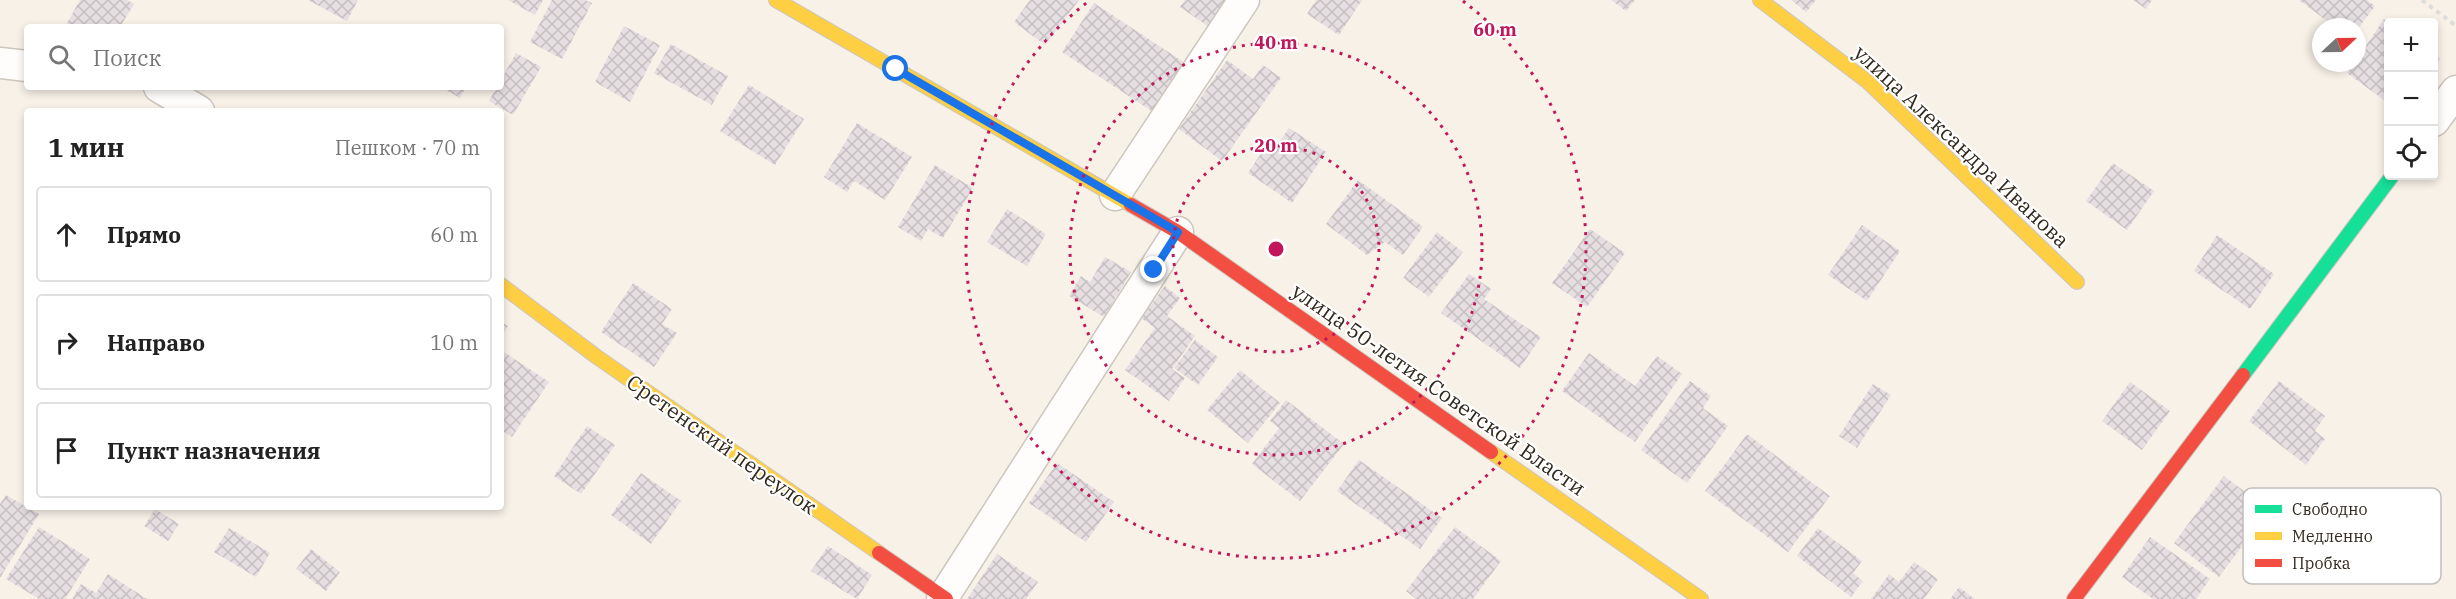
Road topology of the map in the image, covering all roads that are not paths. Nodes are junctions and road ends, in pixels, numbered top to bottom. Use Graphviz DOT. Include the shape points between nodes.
graph roads {
  1 [pos="776,0"];
  2 [pos="1244,0"];
  3 [pos="1760,0"];
  4 [pos="0,63"];
  5 [pos="24,66"];
  6 [pos="164,90"];
  7 [pos="2456,91"];
  8 [pos="194,108"];
  9 [pos="2438,114"];
  10 [pos="2389,180"];
  11 [pos="1115,195"];
  12 [pos="1178,232"];
  13 [pos="2077,282"];
  14 [pos="504,287"];
  15 [pos="944,598"];
  16 [pos="1701,599"];
  17 [pos="2074,599"];
  1 -- 11 [label="street, улица 50-летия Советской Власти"];
  2 -- 11 [label="street"];
  3 -- 13 [label="street, улица Александра Иванова" via="1868,82"];
  4 -- 5 [label="street"];
  6 -- 8 [label="street"];
  7 -- 9 [label="street"];
  10 -- 17 [label="street"];
  11 -- 12 [label="street, улица 50-летия Советской Власти"];
  12 -- 15 [label="street"];
  12 -- 16 [label="street, улица 50-летия Советской Власти"];
  14 -- 15 [label="street, Сретенский переулок" via="597,357"];
}
